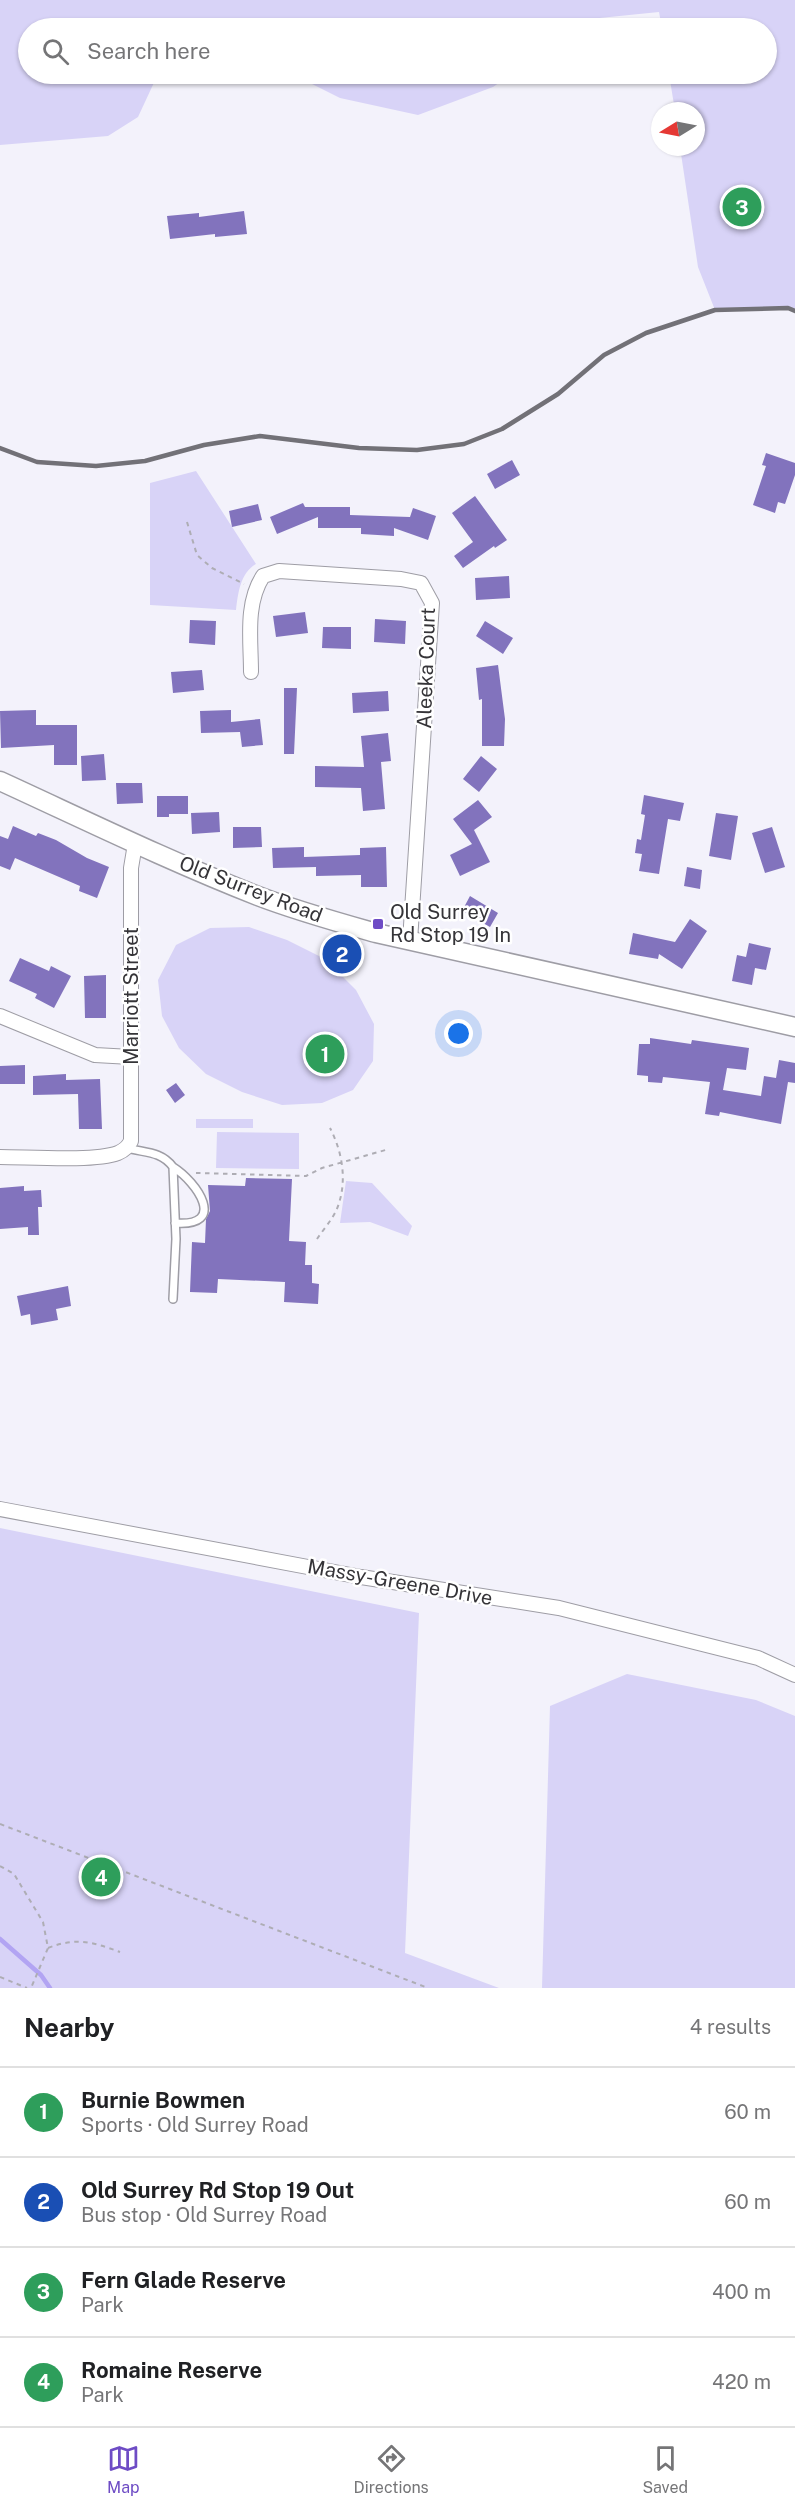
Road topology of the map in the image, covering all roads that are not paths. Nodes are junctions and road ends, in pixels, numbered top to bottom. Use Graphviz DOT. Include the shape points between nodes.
graph roads {
  1 [pos="251,672"];
  2 [pos="0,781"];
  3 [pos="135,844"];
  4 [pos="410,940"];
  5 [pos="0,1016"];
  6 [pos="795,1027"];
  7 [pos="131,1057"];
  8 [pos="127,1148"];
  9 [pos="0,1157"];
  10 [pos="173,1167"];
  11 [pos="175,1224"];
  12 [pos="173,1299"];
  13 [pos="0,1509"];
  14 [pos="795,1675"];
  1 -- 4 [label="street, Aleeka Court" via="251,612 255,589 263,576 279,571 421,583 432,603"];
  2 -- 3 [label="main road, Old Surrey Road"];
  3 -- 4 [label="main road, Old Surrey Road" via="319,917"];
  3 -- 7 [label="street, Marriott Street" via="131,868"];
  4 -- 6 [label="main road, Old Surrey Road"];
  5 -- 7 [label="street" via="95,1055"];
  7 -- 8 [label="street, Marriott Street" via="132,1132"];
  8 -- 9 [label="street" via="117,1154 93,1157"];
  8 -- 10 [label="lane" via="157,1153"];
  10 -- 11 [label="lane"];
  10 -- 11 [label="lane" via="203,1197 205,1208 194,1222"];
  11 -- 12 [label="lane"];
  13 -- 14 [label="street, Massy-Greene Drive" via="361,1577 559,1608 758,1658"];
}
